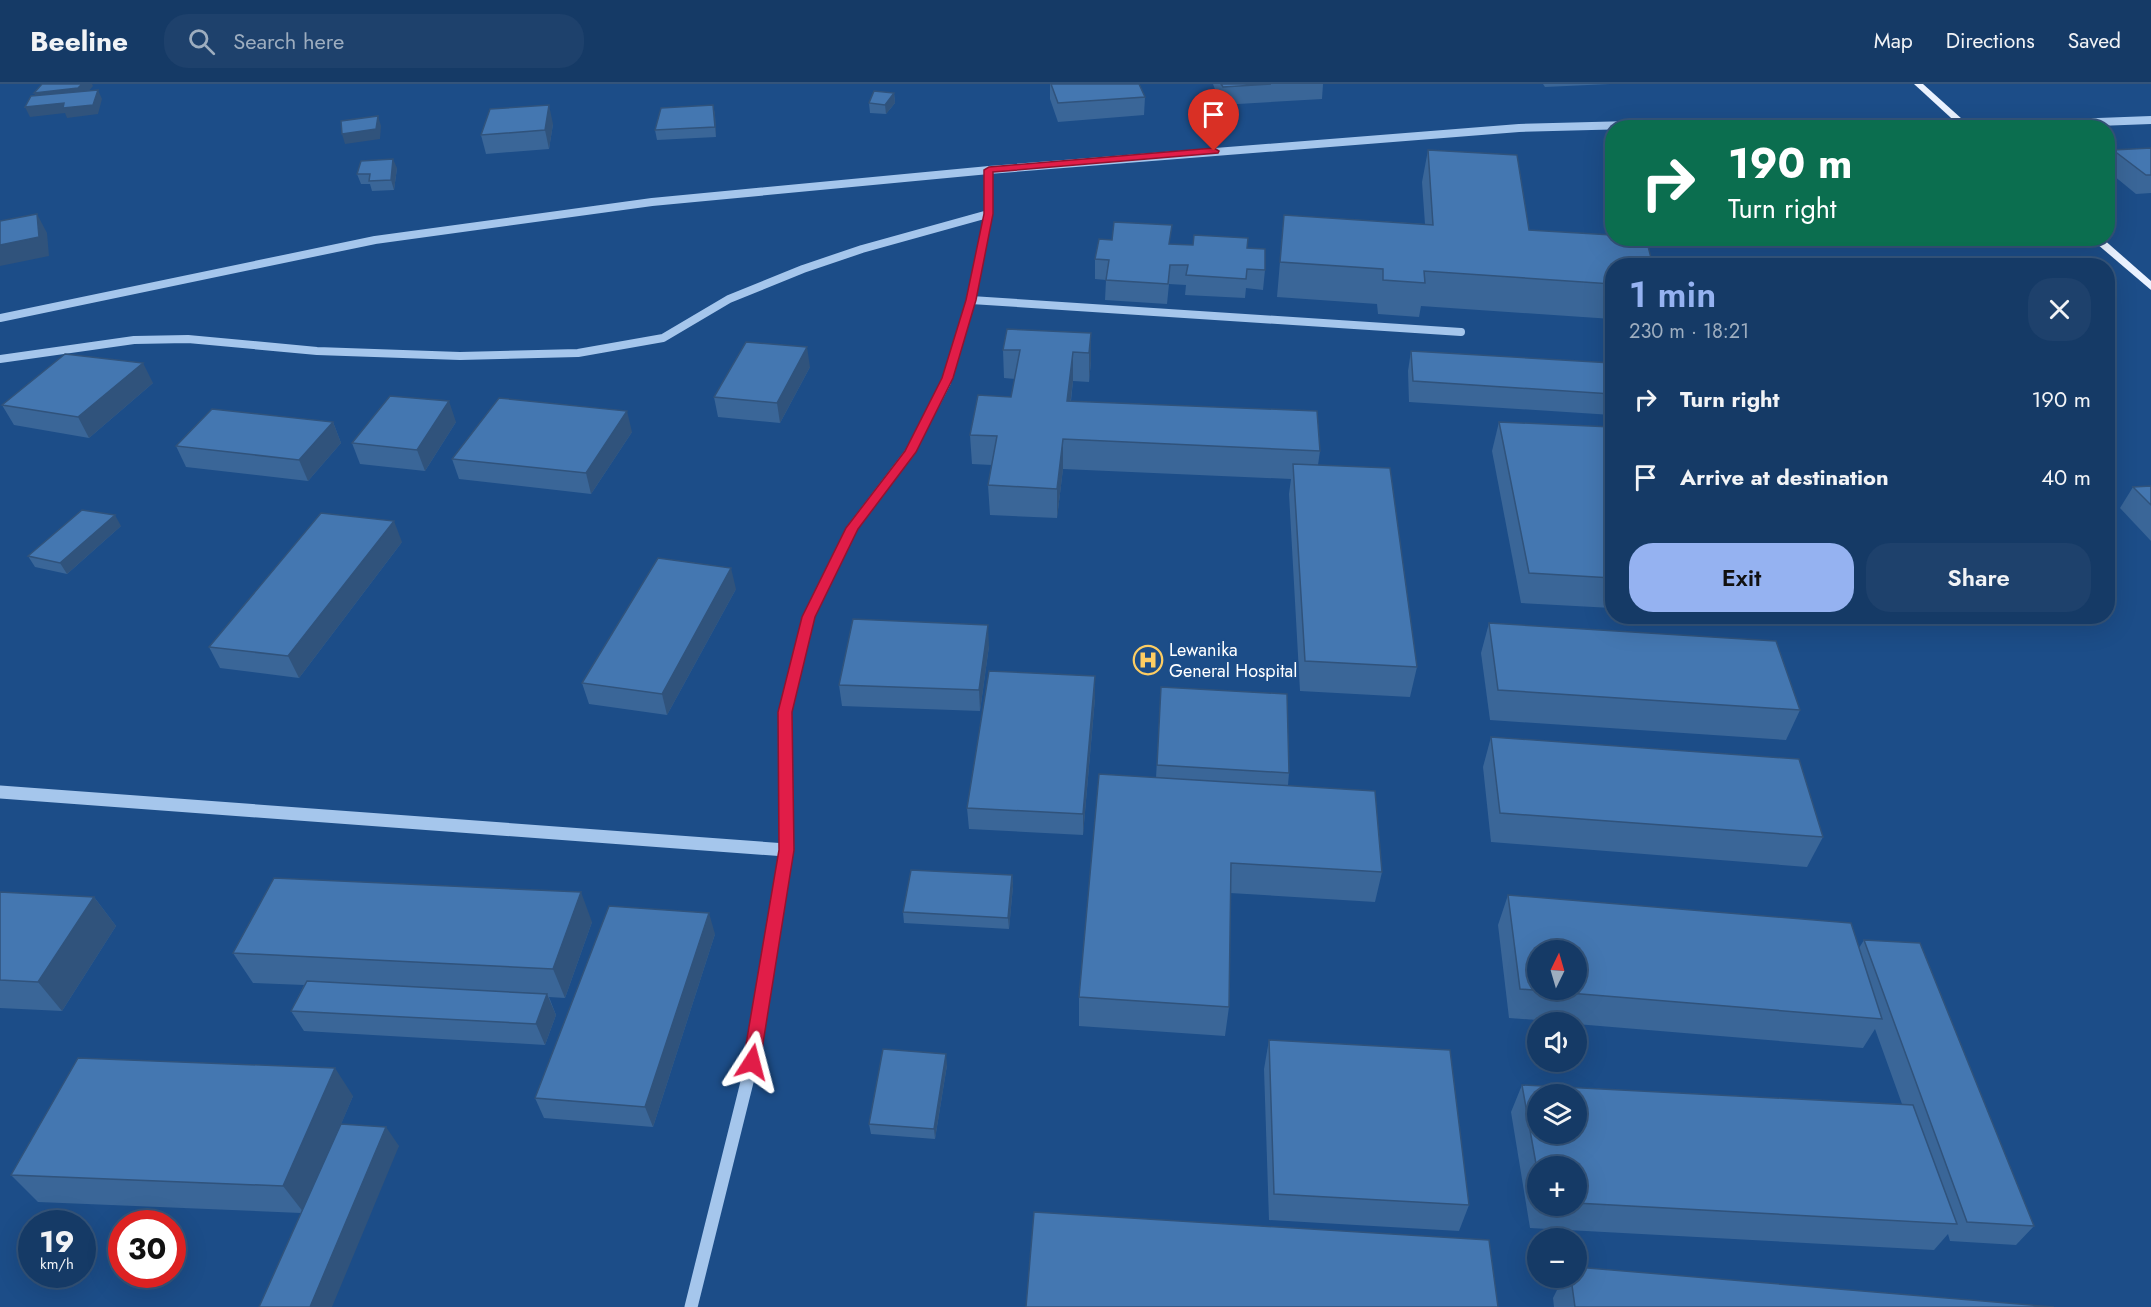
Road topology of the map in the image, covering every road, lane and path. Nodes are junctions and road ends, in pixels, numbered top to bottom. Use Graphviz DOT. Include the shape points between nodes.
graph roads {
  1 [pos="1918,84"];
  2 [pos="1959,120"];
  3 [pos="2151,120"];
  4 [pos="2115,121"];
  5 [pos="1605,126"];
  6 [pos="989,170"];
  7 [pos="988,214"];
  8 [pos="2104,246"];
  9 [pos="2151,287"];
  10 [pos="971,300"];
  11 [pos="0,318"];
  12 [pos="1461,332"];
  13 [pos="0,359"];
  14 [pos="0,792"];
  15 [pos="786,850"];
  16 [pos="691,1307"];
  1 -- 2 [label="main road"];
  3 -- 4 [label="street"];
  5 -- 6 [label="street" via="1520,128"];
  6 -- 7 [label="street"];
  6 -- 11 [label="street" via="508,220 375,240"];
  7 -- 10 [label="street"];
  7 -- 13 [label="street" via="803,269 729,299 663,338 578,353 460,356 318,351 188,339 134,340"];
  8 -- 9 [label="main road"];
  10 -- 12 [label="street"];
  10 -- 15 [label="street" via="948,378 921,431 910,452 852,528 809,617 785,712"];
  14 -- 15 [label="street"];
  15 -- 16 [label="street" via="752,1062"];
}
